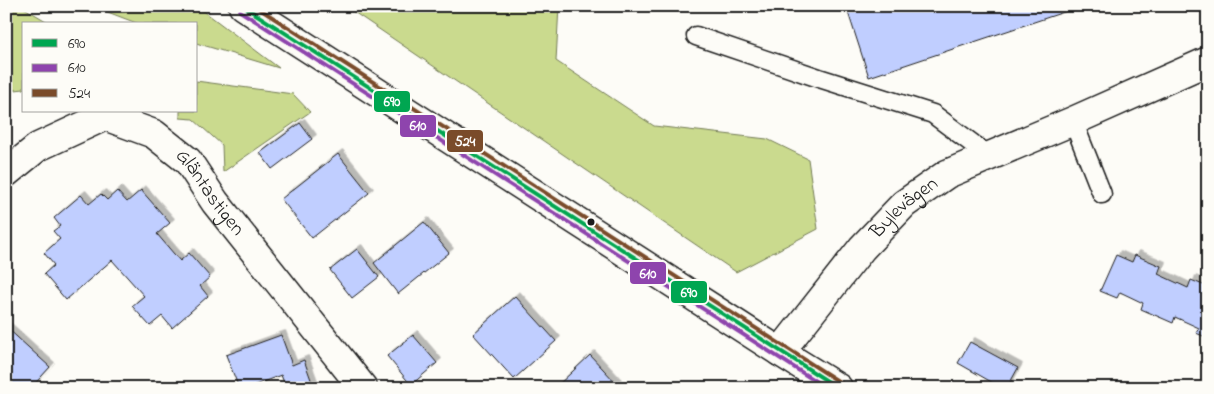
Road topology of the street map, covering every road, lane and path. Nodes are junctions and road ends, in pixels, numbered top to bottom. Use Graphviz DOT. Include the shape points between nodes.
graph roads {
  1 [pos="243,6"];
  2 [pos="696,36"];
  3 [pos="1208,60"];
  4 [pos="1073,121"];
  5 [pos="989,156"];
  6 [pos="6,173"];
  7 [pos="1102,194"];
  8 [pos="780,352"];
  9 [pos="364,388"];
  10 [pos="838,388"];
  1 -- 8 [label="street"];
  2 -- 5 [label="lane" via="933,114"];
  3 -- 4 [label="street, Bylevägen"];
  4 -- 5 [label="street, Bylevägen"];
  4 -- 7 [label="lane"];
  5 -- 8 [label="street, Bylevägen" via="947,174 904,204 862,248"];
  6 -- 9 [label="street, Gläntastigen" via="38,147 105,116 154,134 188,161 215,202"];
  8 -- 10 [label="street"];
}
